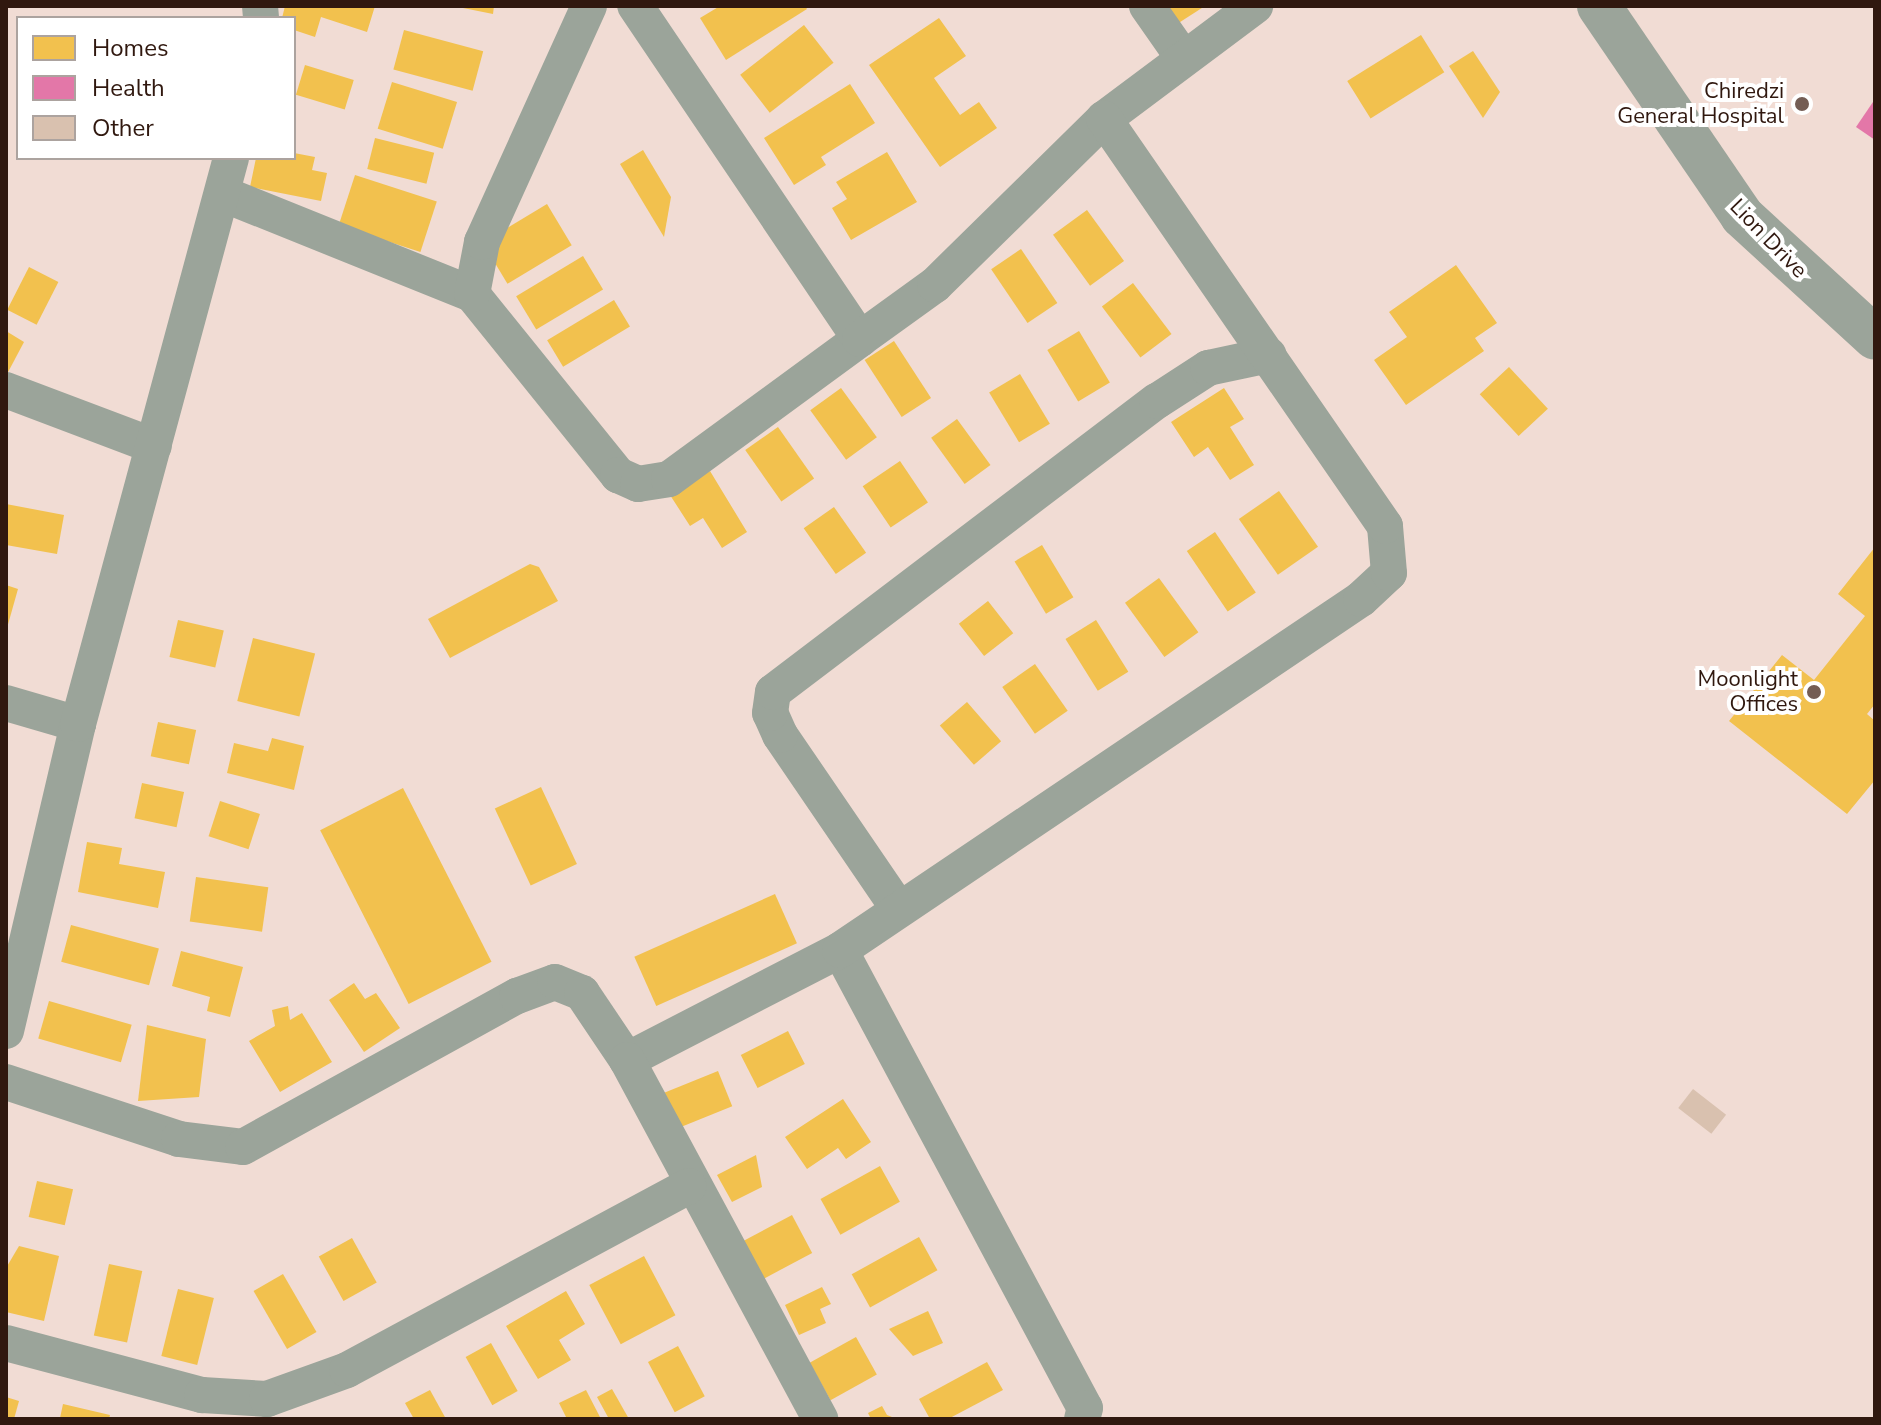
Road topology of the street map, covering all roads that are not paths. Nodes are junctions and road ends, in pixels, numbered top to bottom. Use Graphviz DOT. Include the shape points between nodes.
graph roads {
  1 [pos="589,6"];
  2 [pos="635,6"];
  3 [pos="1147,6"];
  4 [pos="1255,6"];
  5 [pos="1599,6"];
  6 [pos="1182,56"];
  7 [pos="1104,119"];
  8 [pos="231,160"];
  9 [pos="223,194"];
  10 [pos="472,294"];
  11 [pos="1875,338"];
  12 [pos="860,339"];
  13 [pos="1269,355"];
  14 [pos="6,390"];
  15 [pos="154,446"];
  16 [pos="6,703"];
  17 [pos="78,724"];
  18 [pos="898,908"];
  19 [pos="840,950"];
  20 [pos="8,1010"];
  21 [pos="627,1060"];
  22 [pos="6,1082"];
  23 [pos="689,1186"];
  24 [pos="6,1343"];
  25 [pos="812,1416"];
  26 [pos="1082,1419"];
  1 -- 10 [label="street" via="482,242"];
  2 -- 12 [label="street"];
  3 -- 6 [label="street"];
  4 -- 6 [label="street"];
  5 -- 11 [label="street, Lion Drive" via="1742,216"];
  6 -- 7 [label="street"];
  7 -- 12 [label="street" via="935,285"];
  7 -- 13 [label="street"];
  8 -- 9 [label="street"];
  9 -- 10 [label="street"];
  9 -- 15 [label="street"];
  10 -- 12 [label="street" via="618,475 638,484 669,479"];
  13 -- 18 [label="street" via="1385,526 1389,573 1361,599"];
  13 -- 18 [label="street" via="1208,368 1157,401 773,692 770,713 780,735"];
  14 -- 15 [label="street"];
  15 -- 17 [label="street"];
  16 -- 17 [label="street"];
  17 -- 20 [label="street"];
  18 -- 19 [label="street"];
  19 -- 21 [label="street"];
  19 -- 26 [label="street" via="1085,1408"];
  21 -- 22 [label="street" via="582,993 555,982 243,1147 179,1139"];
  21 -- 23 [label="street"];
  23 -- 24 [label="street" via="347,1370 267,1399 202,1395"];
  23 -- 25 [label="street"];
}
